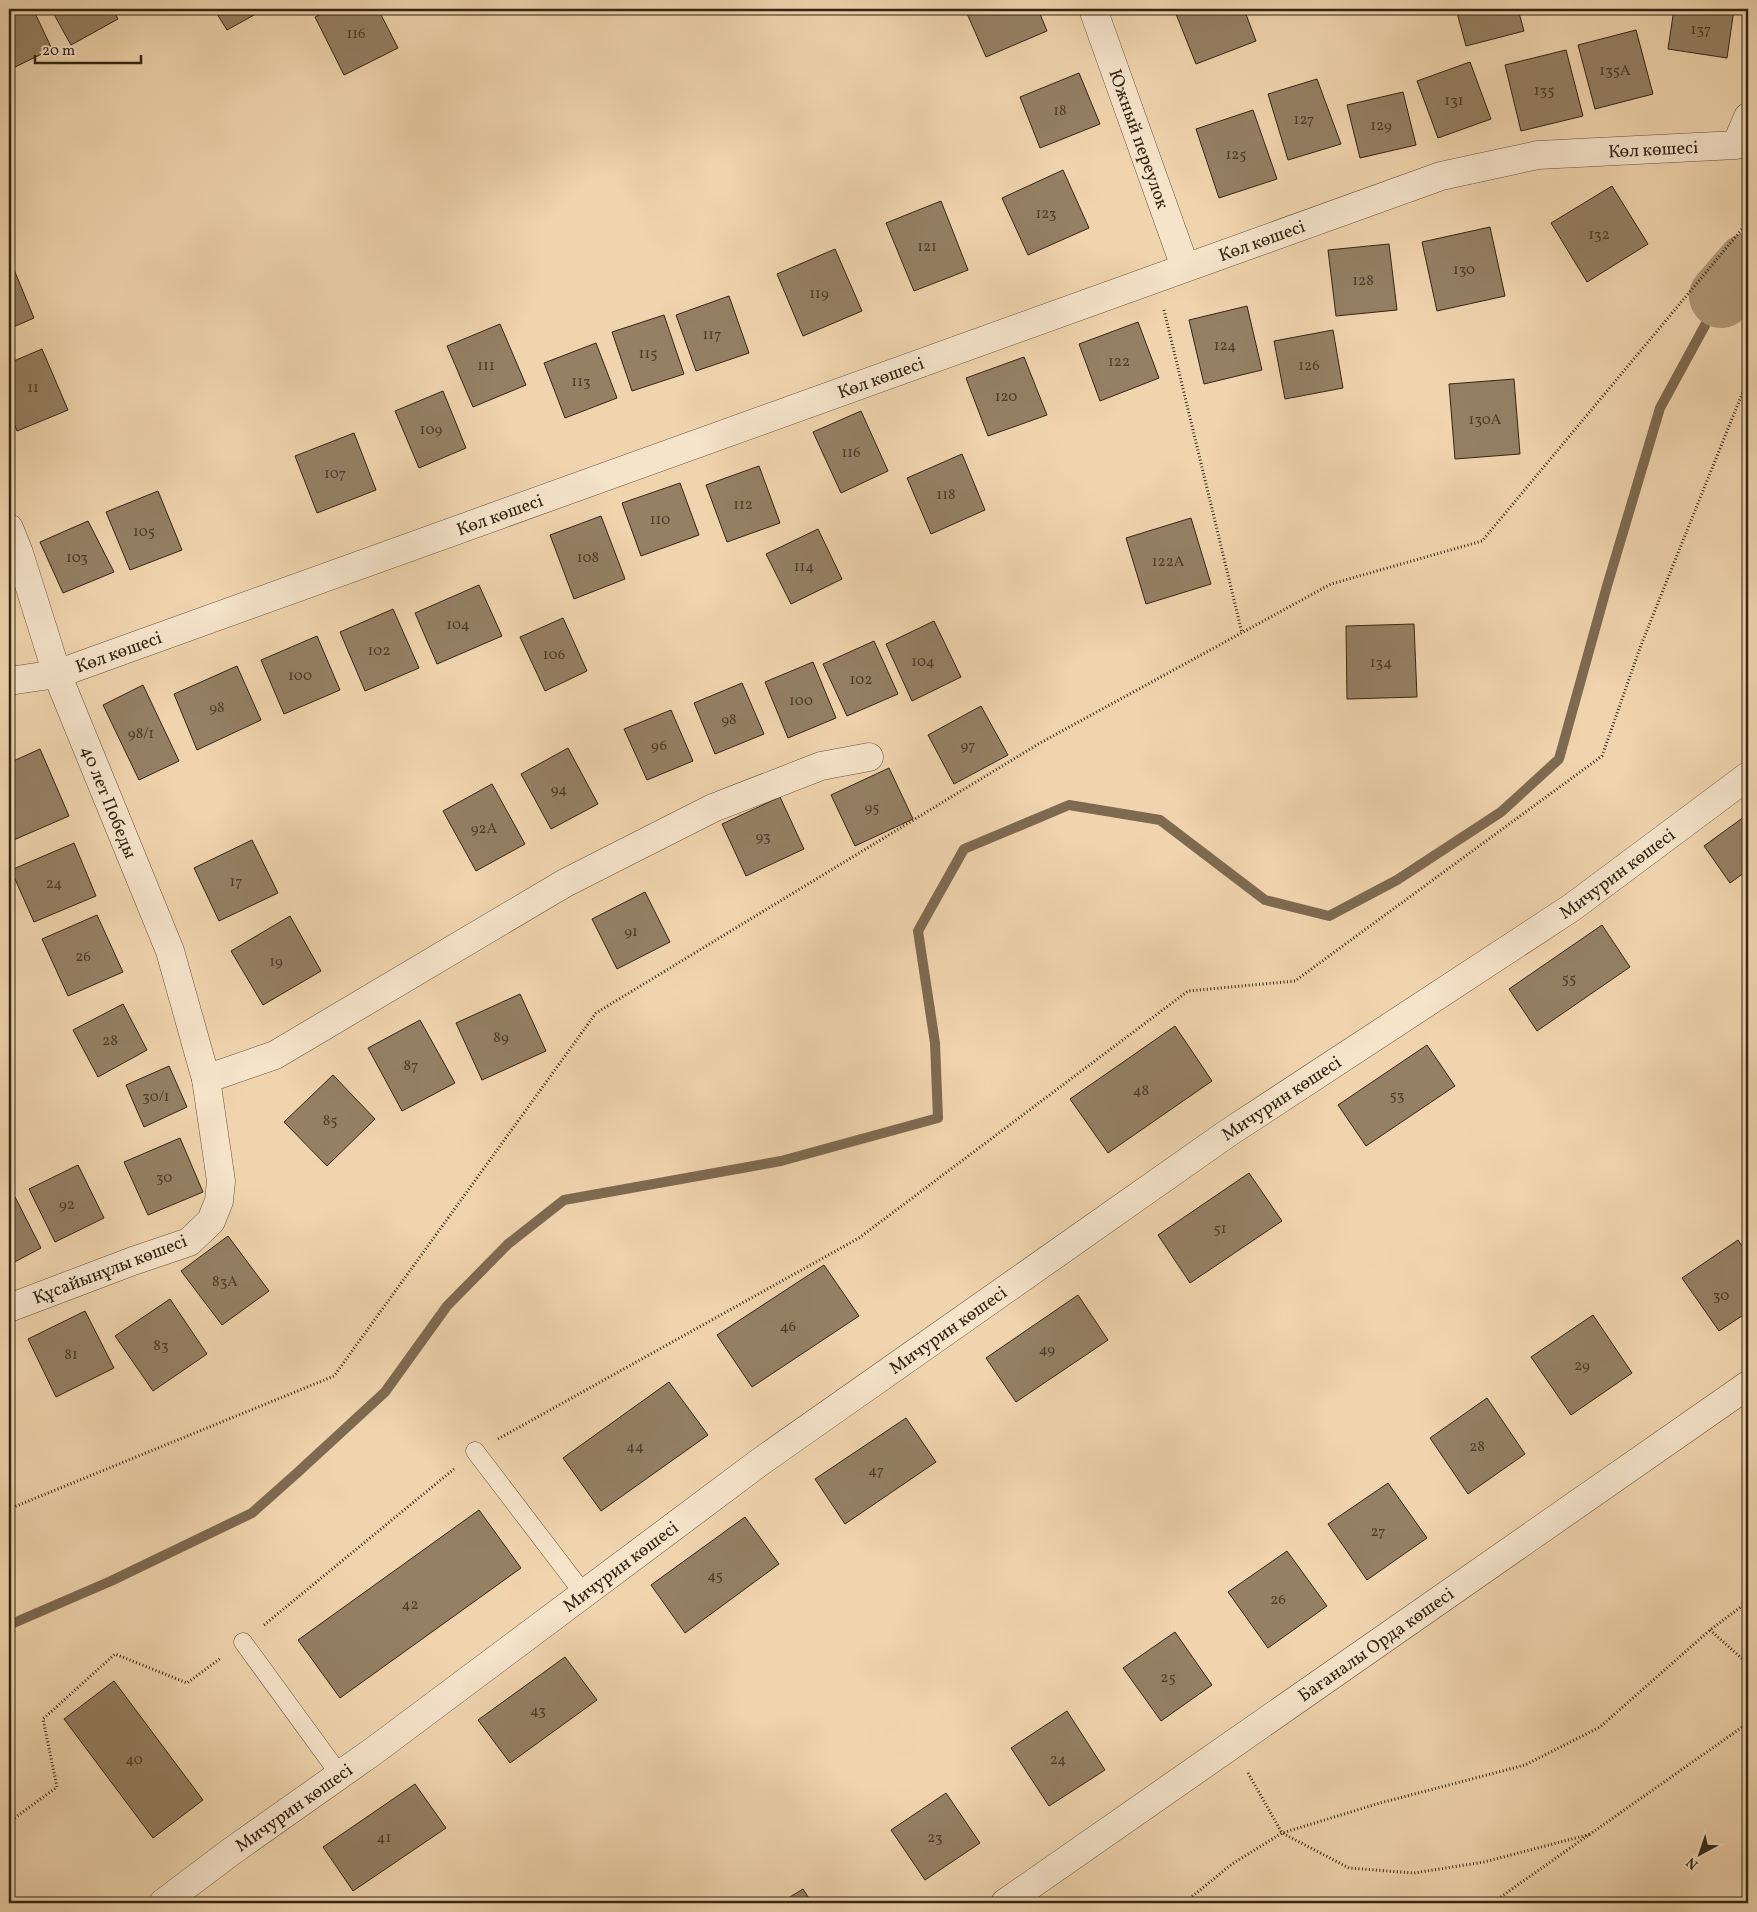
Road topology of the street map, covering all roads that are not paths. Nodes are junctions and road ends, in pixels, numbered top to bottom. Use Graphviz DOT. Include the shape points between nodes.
graph roads {
  1 [pos="1093,9"];
  2 [pos="1748,117"];
  3 [pos="1185,268"];
  4 [pos="9,528"];
  5 [pos="57,674"];
  6 [pos="9,681"];
  7 [pos="869,757"];
  8 [pos="1748,776"];
  9 [pos="206,1079"];
  10 [pos="9,1308"];
  11 [pos="1748,1385"];
  12 [pos="475,1451"];
  13 [pos="584,1594"];
  14 [pos="243,1642"];
  15 [pos="340,1775"];
  16 [pos="163,1903"];
  17 [pos="1005,1903"];
  1 -- 3 [label="street, Южный переулок"];
  2 -- 3 [label="street, Көл көшесі" via="1736,145 1538,155 1440,176"];
  3 -- 5 [label="street, Көл көшесі"];
  4 -- 5 [label="street, 40 лет Победы"];
  5 -- 6 [label="street, Көл көшесі"];
  5 -- 9 [label="street, 40 лет Победы" via="170,951"];
  7 -- 9 [label="street" via="821,766 713,808 565,883 275,1055"];
  8 -- 13 [label="street, Мичурин көшесі" via="1571,908 1228,1133 760,1462"];
  9 -- 10 [label="street, Құсайынұлы көшесі" via="221,1181 211,1221 189,1242"];
  11 -- 17 [label="street, Бағаналы Орда көшесі"];
  12 -- 13 [label="lane"];
  13 -- 15 [label="street, Мичурин көшесі"];
  14 -- 15 [label="lane"];
  15 -- 16 [label="street, Мичурин көшесі"];
}
